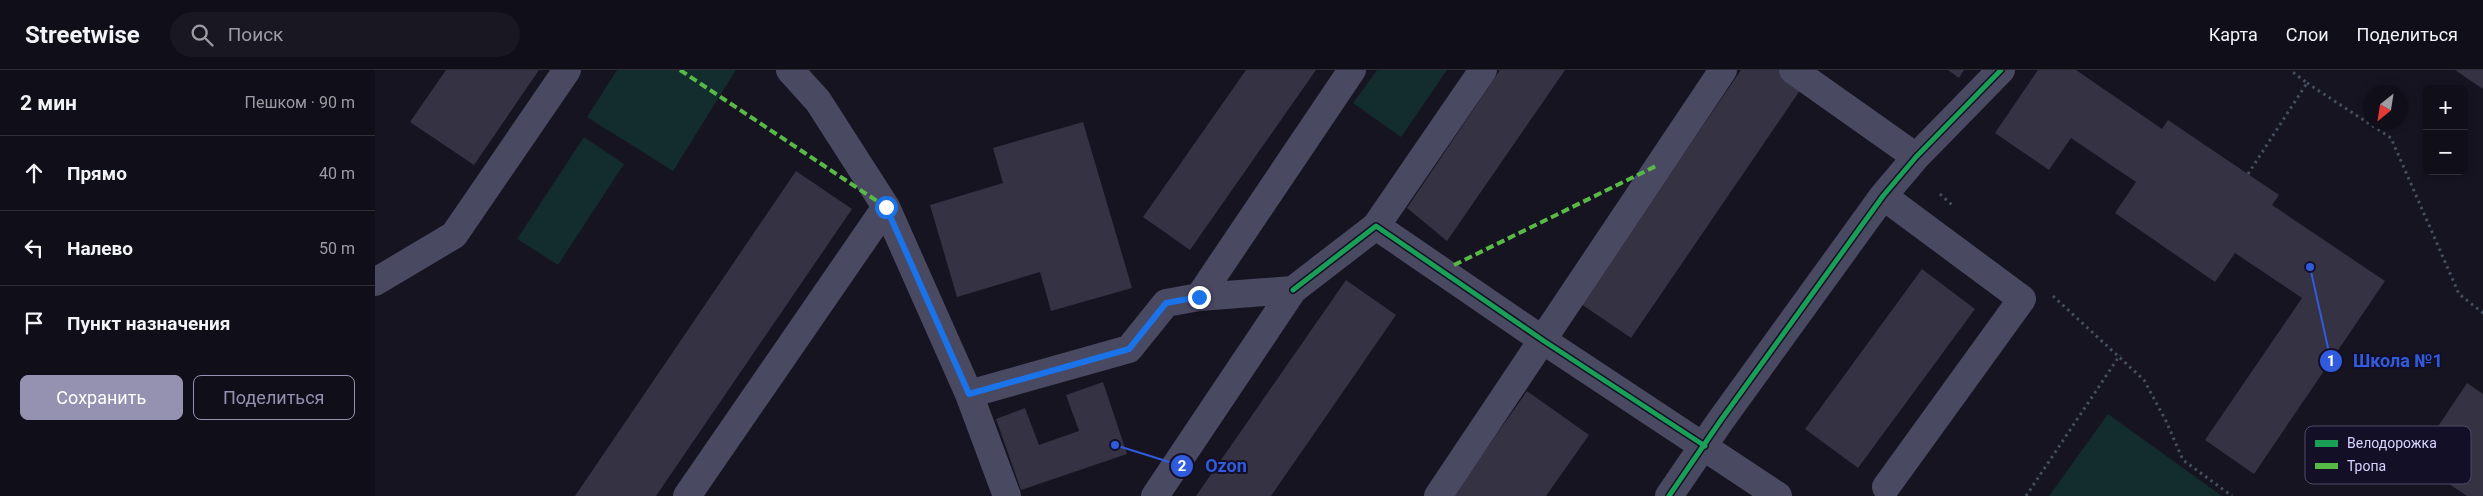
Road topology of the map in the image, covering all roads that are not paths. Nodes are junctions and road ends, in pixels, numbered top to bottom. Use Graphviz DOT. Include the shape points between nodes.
graph roads {
  1 [pos="567,70"];
  2 [pos="790,70"];
  3 [pos="1352,70"];
  4 [pos="1483,70"];
  5 [pos="1723,70"];
  6 [pos="1793,70"];
  7 [pos="2001,70"];
  8 [pos="1916,157"];
  9 [pos="1883,196"];
  10 [pos="886,207"];
  11 [pos="1376,226"];
  12 [pos="375,282"];
  13 [pos="1293,290"];
  14 [pos="1199,297"];
  15 [pos="1544,341"];
  16 [pos="969,394"];
  17 [pos="1705,446"];
  18 [pos="1886,487"];
  19 [pos="687,496"];
  20 [pos="1007,496"];
  21 [pos="1155,496"];
  22 [pos="1438,496"];
  23 [pos="1669,496"];
  24 [pos="1778,496"];
  1 -- 12 [label="street" via="454,235"];
  2 -- 10 [label="street" via="818,101"];
  3 -- 14 [label="street"];
  4 -- 11 [label="street"];
  5 -- 15 [label="street"];
  6 -- 8 [label="street"];
  7 -- 8 [label="street"];
  8 -- 9 [label="street"];
  9 -- 17 [label="street"];
  9 -- 18 [label="street" via="2022,299"];
  10 -- 16 [label="street"];
  10 -- 19 [label="street"];
  11 -- 13 [label="street"];
  11 -- 15 [label="street"];
  13 -- 14 [label="street"];
  13 -- 21 [label="street"];
  14 -- 16 [label="street" via="1166,303 1129,349"];
  15 -- 17 [label="street"];
  15 -- 22 [label="street"];
  16 -- 20 [label="street"];
  17 -- 23 [label="street"];
  17 -- 24 [label="street"];
}
